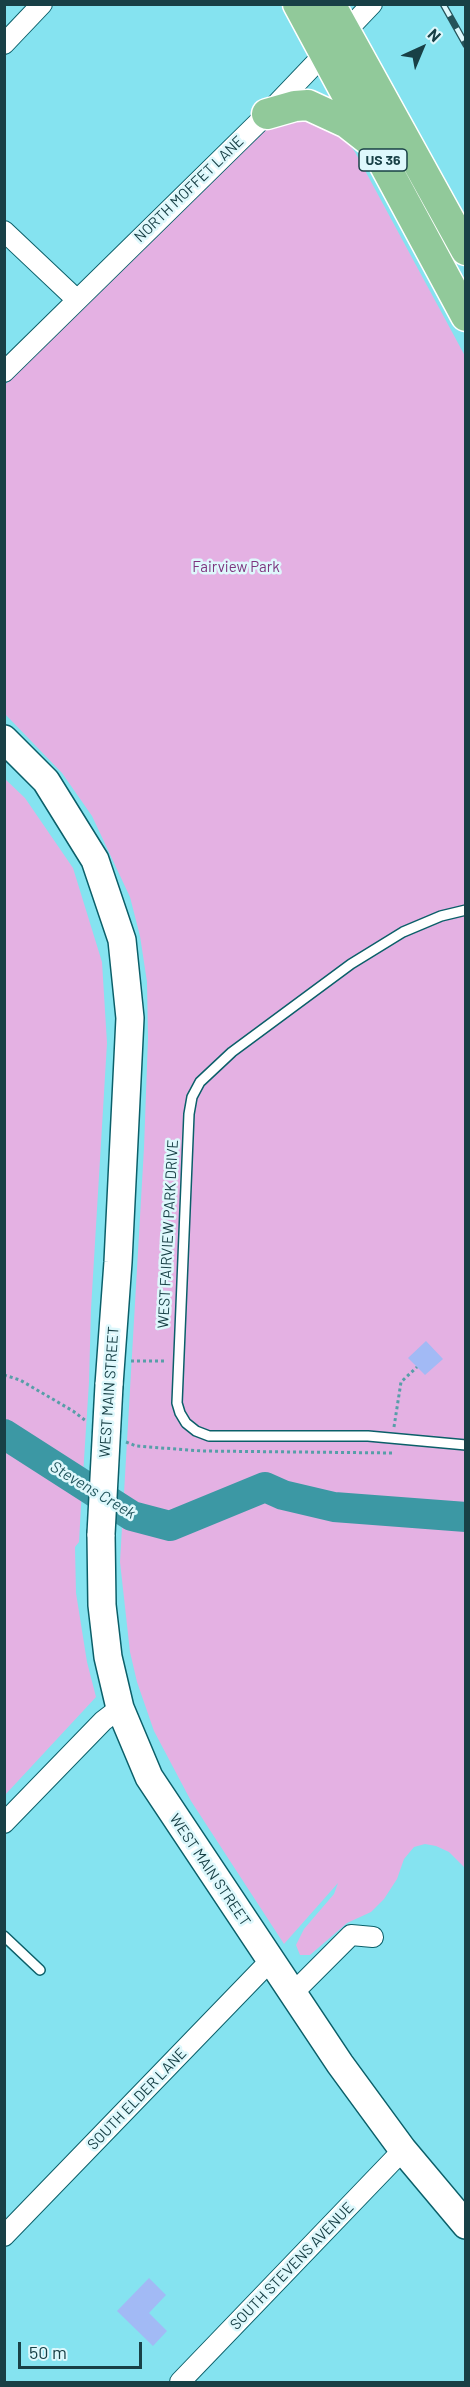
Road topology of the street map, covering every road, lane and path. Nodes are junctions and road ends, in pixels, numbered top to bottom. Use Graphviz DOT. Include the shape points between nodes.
graph roads {
  1 [pos="42,4"];
  2 [pos="298,4"];
  3 [pos="330,4"];
  4 [pos="372,4"];
  5 [pos="335,43"];
  6 [pos="4,44"];
  7 [pos="267,114"];
  8 [pos="374,144"];
  9 [pos="4,231"];
  10 [pos="465,250"];
  11 [pos="76,300"];
  12 [pos="465,316"];
  13 [pos="4,372"];
  14 [pos="4,739"];
  15 [pos="465,910"];
  16 [pos="129,1361"];
  17 [pos="178,1361"];
  18 [pos="417,1367"];
  19 [pos="393,1437"];
  20 [pos="465,1445"];
  21 [pos="120,1708"];
  22 [pos="4,1823"];
  23 [pos="4,1936"];
  24 [pos="373,1937"];
  25 [pos="270,1961"];
  26 [pos="40,1970"];
  27 [pos="292,1994"];
  28 [pos="403,2150"];
  29 [pos="465,2225"];
  30 [pos="4,2236"];
  31 [pos="180,2382"];
  1 -- 6 [label="street"];
  2 -- 5 [label="main road, US 36"];
  3 -- 5 [label="main road, US 36"];
  4 -- 5 [label="street, NORTH MOFFET LANE"];
  5 -- 7 [label="street, NORTH MOFFET LANE"];
  5 -- 8 [label="main road, US 36"];
  5 -- 10 [label="main road, US 36"];
  7 -- 8 [label="main road" via="308,105 347,123"];
  7 -- 11 [label="street, NORTH MOFFET LANE"];
  8 -- 12 [label="main road, US 36"];
  9 -- 11 [label="street"];
  11 -- 13 [label="street, NORTH MOFFET LANE"];
  14 -- 21 [label="street, WEST MAIN STREET, bridge" via="46,782 95,860 122,940 130,1018 101,1534 102,1605 108,1657"];
  15 -- 17 [label="lane, WEST FAIRVIEW PARK DRIVE" via="403,932 351,964 232,1052 200,1082 189,1114"];
  16 -- 17 [label="path"];
  17 -- 19 [label="lane, WEST FAIRVIEW PARK DRIVE" via="180,1413 196,1431 209,1436"];
  18 -- 19 [label="path" via="401,1382"];
  19 -- 20 [label="lane, WEST FAIRVIEW PARK DRIVE"];
  21 -- 22 [label="street"];
  21 -- 25 [label="street, WEST MAIN STREET" via="148,1777"];
  23 -- 26 [label="lane"];
  24 -- 27 [label="street" via="351,1935"];
  25 -- 27 [label="street, WEST MAIN STREET"];
  25 -- 30 [label="street, SOUTH ELDER LANE"];
  27 -- 28 [label="street, WEST MAIN STREET"];
  28 -- 29 [label="street, WEST MAIN STREET"];
  28 -- 31 [label="street, SOUTH STEVENS AVENUE"];
}
